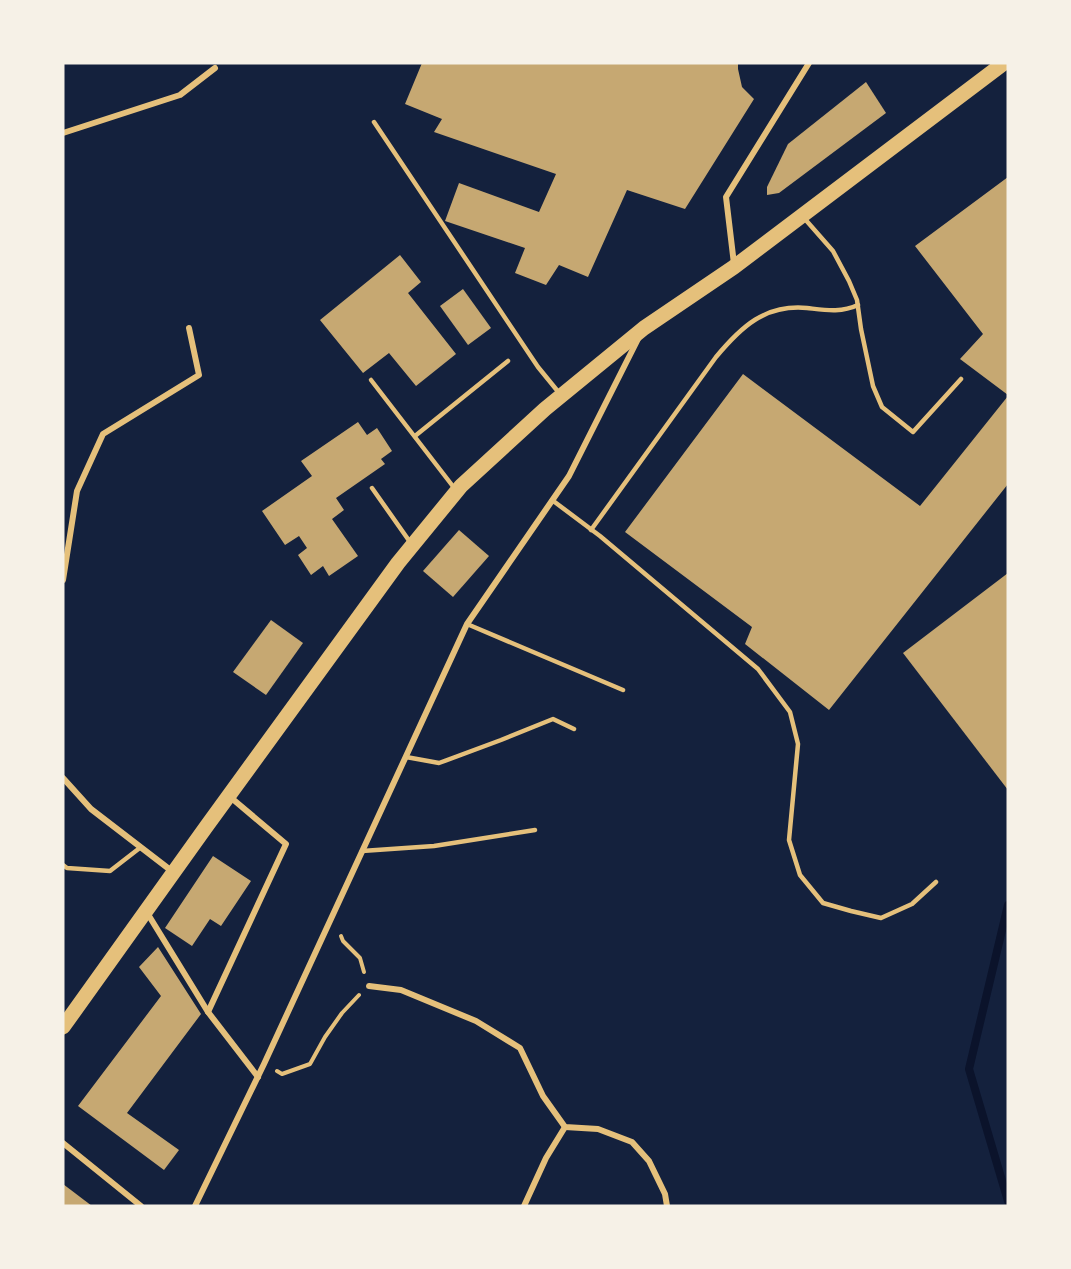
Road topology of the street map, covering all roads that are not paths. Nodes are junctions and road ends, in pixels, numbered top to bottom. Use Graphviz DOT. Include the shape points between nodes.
graph roads {
  1 [pos="808,63"];
  2 [pos="1004,63"];
  3 [pos="216,66"];
  4 [pos="374,122"];
  5 [pos="63,133"];
  6 [pos="802,216"];
  7 [pos="734,267"];
  8 [pos="858,305"];
  9 [pos="189,328"];
  10 [pos="644,328"];
  11 [pos="508,361"];
  12 [pos="961,379"];
  13 [pos="371,380"];
  14 [pos="561,396"];
  15 [pos="415,436"];
  16 [pos="372,488"];
  17 [pos="457,491"];
  18 [pos="552,500"];
  19 [pos="591,530"];
  20 [pos="412,546"];
  21 [pos="63,579"];
  22 [pos="467,624"];
  23 [pos="623,690"];
  24 [pos="574,729"];
  25 [pos="406,756"];
  26 [pos="63,778"];
  27 [pos="229,796"];
  28 [pos="535,830"];
  29 [pos="141,847"];
  30 [pos="362,851"];
  31 [pos="63,865"];
  32 [pos="174,872"];
  33 [pos="936,882"];
  34 [pos="146,910"];
  35 [pos="369,986"];
  36 [pos="208,1012"];
  37 [pos="63,1027"];
  38 [pos="258,1077"];
  39 [pos="565,1127"];
  40 [pos="63,1143"];
  41 [pos="141,1206"];
  42 [pos="195,1206"];
  43 [pos="524,1206"];
  44 [pos="667,1206"];
  1 -- 7 [label="street" via="726,197"];
  2 -- 6 [label="main road"];
  3 -- 5 [label="street" via="180,95"];
  4 -- 14 [label="lane"];
  6 -- 7 [label="main road"];
  6 -- 8 [label="lane" via="833,252"];
  7 -- 10 [label="main road"];
  8 -- 12 [label="lane" via="873,386 882,407 913,432"];
  8 -- 19 [label="lane" via="839,311 778,309 743,327 716,357"];
  9 -- 21 [label="street" via="199,375 104,434 77,491"];
  10 -- 14 [label="main road"];
  10 -- 18 [label="street" via="569,476"];
  11 -- 15 [label="lane"];
  13 -- 15 [label="lane"];
  14 -- 17 [label="main road"];
  15 -- 17 [label="lane"];
  16 -- 20 [label="lane"];
  17 -- 20 [label="main road"];
  18 -- 19 [label="lane"];
  18 -- 22 [label="street"];
  19 -- 33 [label="lane" via="758,669 790,712 798,744 789,840 801,874 823,903 881,918 912,904"];
  20 -- 27 [label="main road"];
  22 -- 23 [label="lane"];
  22 -- 25 [label="street"];
  24 -- 25 [label="lane" via="553,719 439,763"];
  25 -- 30 [label="street"];
  26 -- 29 [label="street" via="91,809"];
  27 -- 32 [label="main road"];
  27 -- 36 [label="street" via="286,844"];
  28 -- 30 [label="lane" via="434,846"];
  29 -- 31 [label="lane" via="110,871"];
  29 -- 32 [label="street"];
  30 -- 38 [label="street"];
  32 -- 34 [label="main road"];
  34 -- 36 [label="street"];
  34 -- 37 [label="main road"];
  35 -- 39 [label="street" via="401,990 476,1022 520,1048 543,1096"];
  36 -- 38 [label="street"];
  38 -- 42 [label="street"];
  39 -- 43 [label="street"];
  39 -- 44 [label="street" via="598,1130 632,1142 649,1161"];
  40 -- 41 [label="street"];
}
